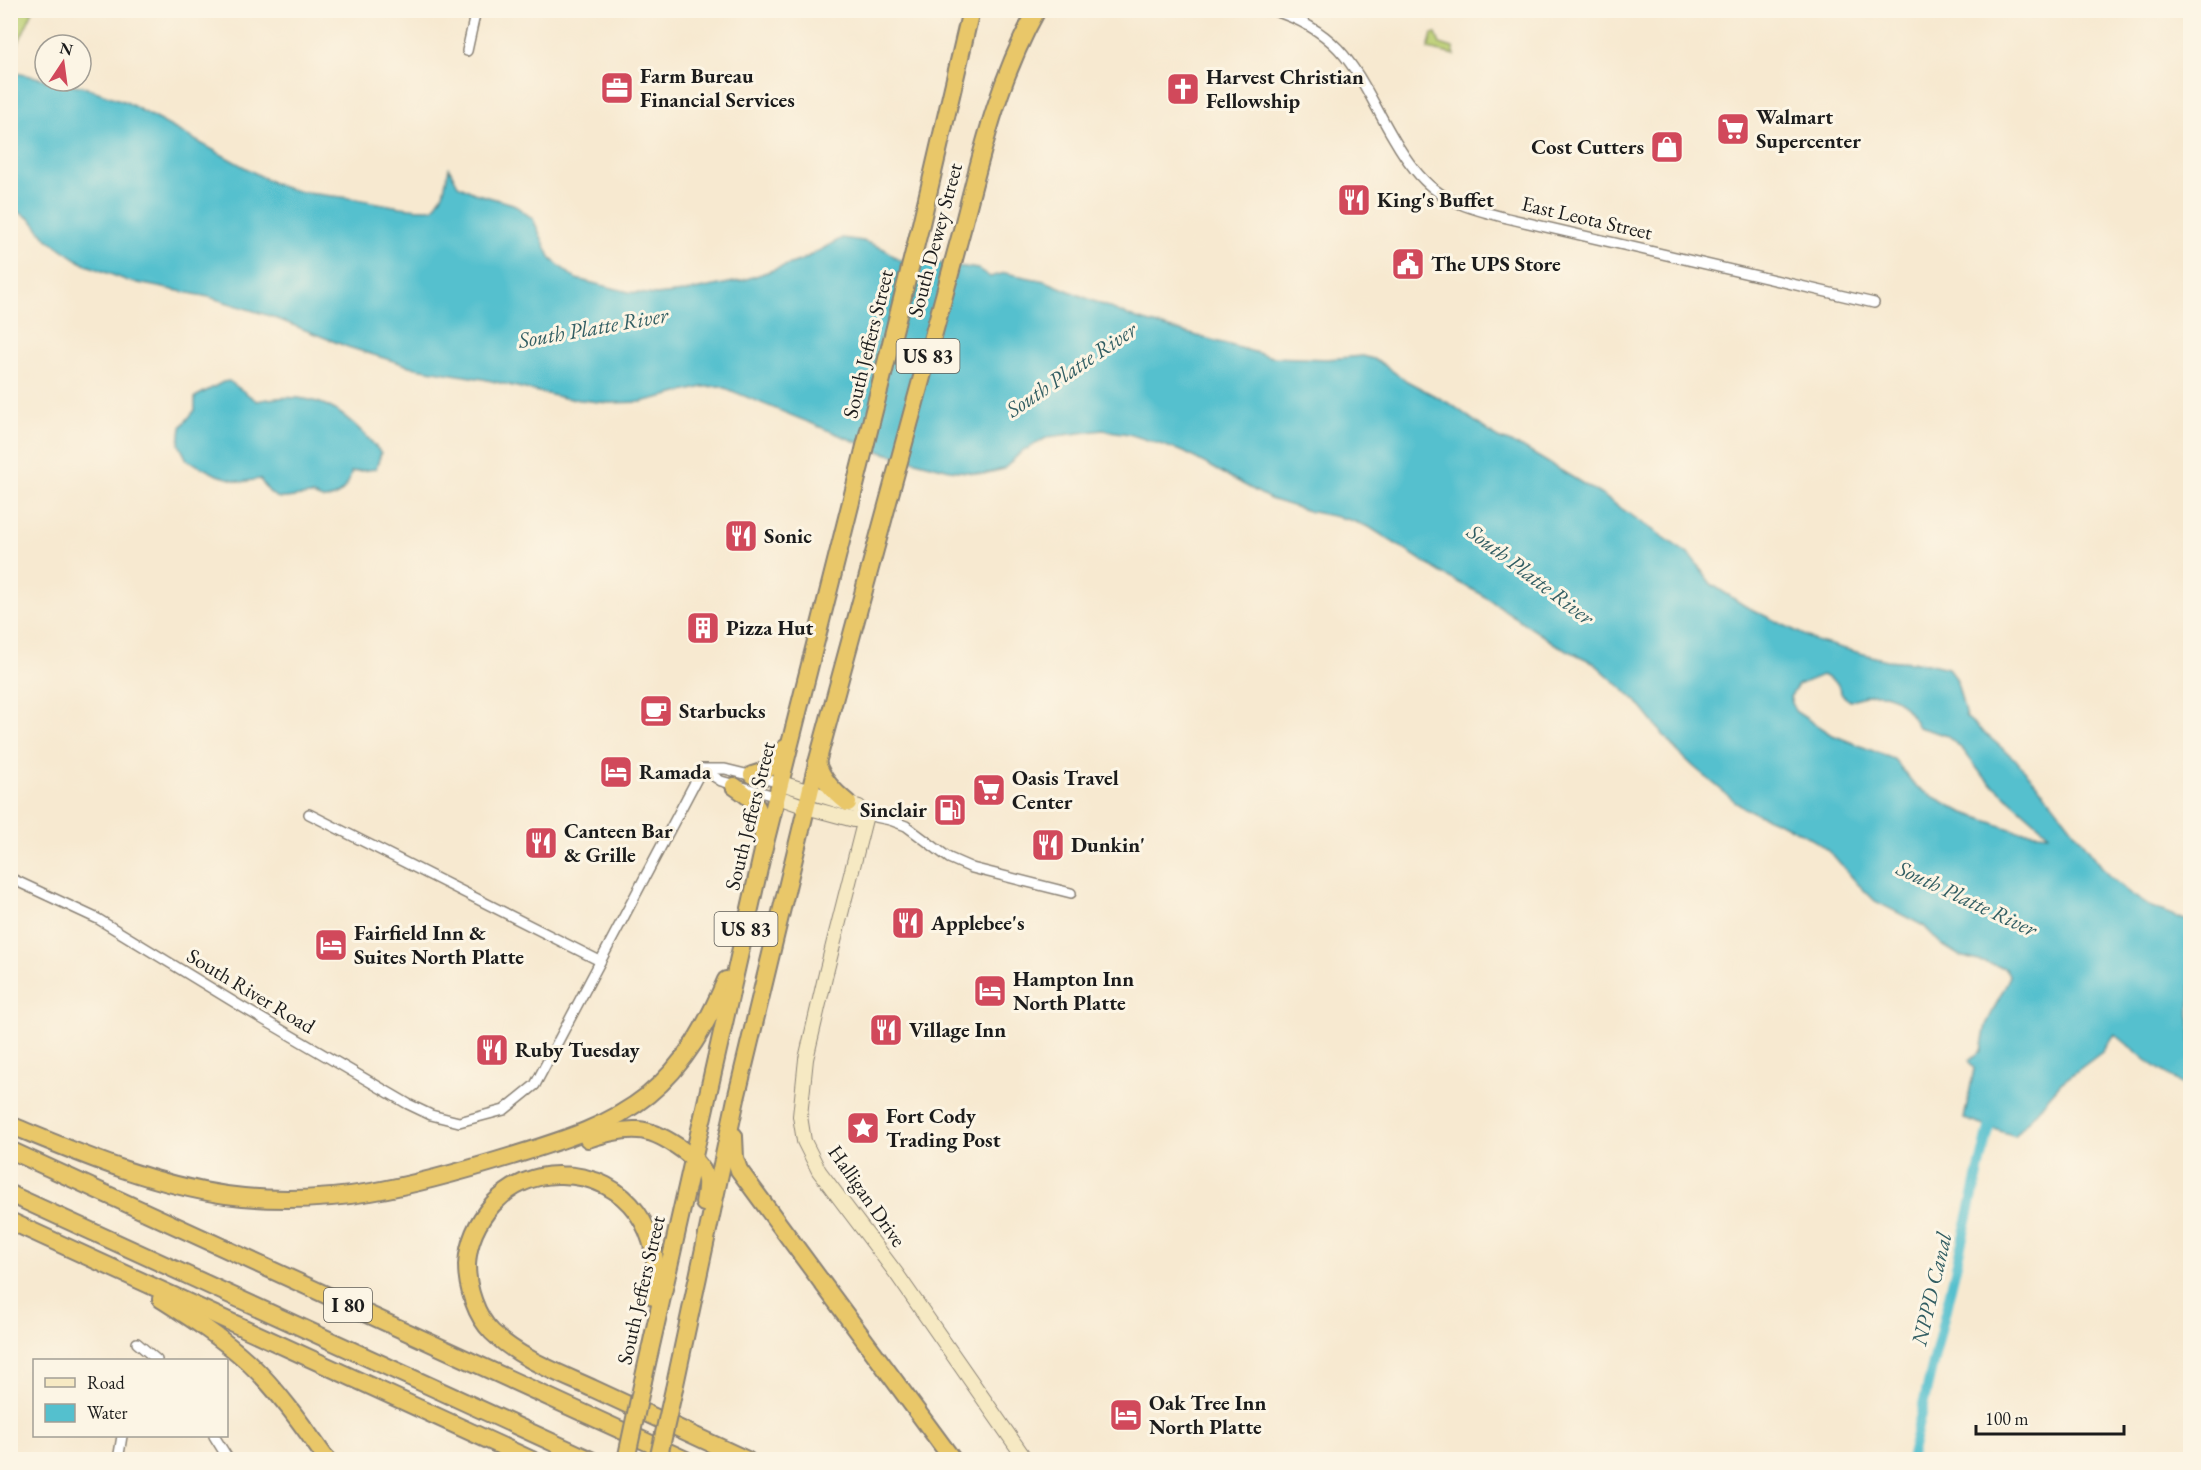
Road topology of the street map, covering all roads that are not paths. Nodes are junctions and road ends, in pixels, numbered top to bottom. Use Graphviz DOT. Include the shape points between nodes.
graph roads {
  1 [pos="476,10"];
  2 [pos="971,10"];
  3 [pos="1037,10"];
  4 [pos="1271,10"];
  5 [pos="466,51"];
  6 [pos="1874,303"];
  7 [pos="795,729"];
  8 [pos="817,763"];
  9 [pos="702,769"];
  10 [pos="752,775"];
  11 [pos="734,786"];
  12 [pos="780,790"];
  13 [pos="808,800"];
  14 [pos="848,803"];
  15 [pos="309,814"];
  16 [pos="866,815"];
  17 [pos="763,851"];
  18 [pos="10,879"];
  19 [pos="1071,893"];
  20 [pos="744,938"];
  21 [pos="600,961"];
  22 [pos="736,1099"];
  23 [pos="10,1125"];
  24 [pos="10,1150"];
  25 [pos="693,1159"];
  26 [pos="469,1170"];
  27 [pos="10,1194"];
  28 [pos="10,1221"];
  29 [pos="77,1252"];
  30 [pos="693,1296"];
  31 [pos="136,1343"];
  32 [pos="151,1358"];
  33 [pos="643,1381"];
  34 [pos="122,1437"];
  35 [pos="215,1437"];
  36 [pos="118,1460"];
  37 [pos="229,1460"];
  38 [pos="327,1460"];
  39 [pos="532,1460"];
  40 [pos="591,1460"];
  41 [pos="626,1460"];
  42 [pos="658,1460"];
  43 [pos="686,1460"];
  44 [pos="747,1460"];
  45 [pos="953,1460"];
  46 [pos="1026,1460"];
  1 -- 5 [label="street"];
  2 -- 7 [label="highway, South Jeffers Street / US 83"];
  3 -- 8 [label="highway, South Dewey Street / US 83" via="1001,87 983,144"];
  4 -- 6 [label="street, East Leota Street" via="1310,26 1346,56 1410,166 1456,203"];
  7 -- 10 [label="highway" via="777,763"];
  7 -- 12 [label="highway, South Jeffers Street / US 83"];
  8 -- 13 [label="highway, US 83"];
  8 -- 14 [label="highway" via="825,781"];
  9 -- 10 [label="street"];
  9 -- 11 [label="street"];
  9 -- 21 [label="street"];
  10 -- 12 [label="street"];
  11 -- 12 [label="street"];
  11 -- 17 [label="highway" via="757,805"];
  12 -- 13 [label="street"];
  12 -- 17 [label="highway, South Jeffers Street / US 83"];
  13 -- 14 [label="street"];
  13 -- 16 [label="street" via="854,820"];
  13 -- 22 [label="highway, US 83"];
  14 -- 16 [label="street"];
  15 -- 21 [label="street"];
  16 -- 19 [label="street" via="906,826 949,858 972,868"];
  16 -- 46 [label="street, Halligan Drive" via="807,1059 800,1116 804,1141 819,1171 896,1273"];
  17 -- 20 [label="highway, South Jeffers Street / US 83"];
  18 -- 21 [label="street, South River Road" via="98,919 408,1104 459,1122 504,1110 535,1085"];
  20 -- 25 [label="highway, South Jeffers Street / US 83"];
  20 -- 26 [label="highway" via="699,1037 648,1095 586,1132"];
  22 -- 30 [label="highway, US 83"];
  22 -- 45 [label="highway" via="734,1151 739,1170"];
  23 -- 26 [label="highway" via="156,1181 253,1197 287,1200 348,1196 407,1187"];
  24 -- 43 [label="highway, I 80"];
  25 -- 26 [label="highway" via="662,1137 627,1130"];
  25 -- 30 [label="highway" via="706,1180 693,1263"];
  25 -- 33 [label="highway, South Jeffers Street / US 83"];
  27 -- 40 [label="highway, I 80"];
  28 -- 29 [label="highway"];
  29 -- 38 [label="highway" via="174,1308 248,1362"];
  29 -- 39 [label="highway"];
  30 -- 42 [label="highway, US 83, bridge"];
  31 -- 32 [label="street"];
  33 -- 41 [label="highway, South Jeffers Street / US 83, bridge"];
  33 -- 44 [label="highway" via="656,1283 655,1257 651,1239 633,1207 614,1190 572,1175 536,1177 508,1190 478,1224 468,1254 473,1300 490,1331 530,1359"];
  34 -- 36 [label="street"];
  35 -- 37 [label="street"];
}
